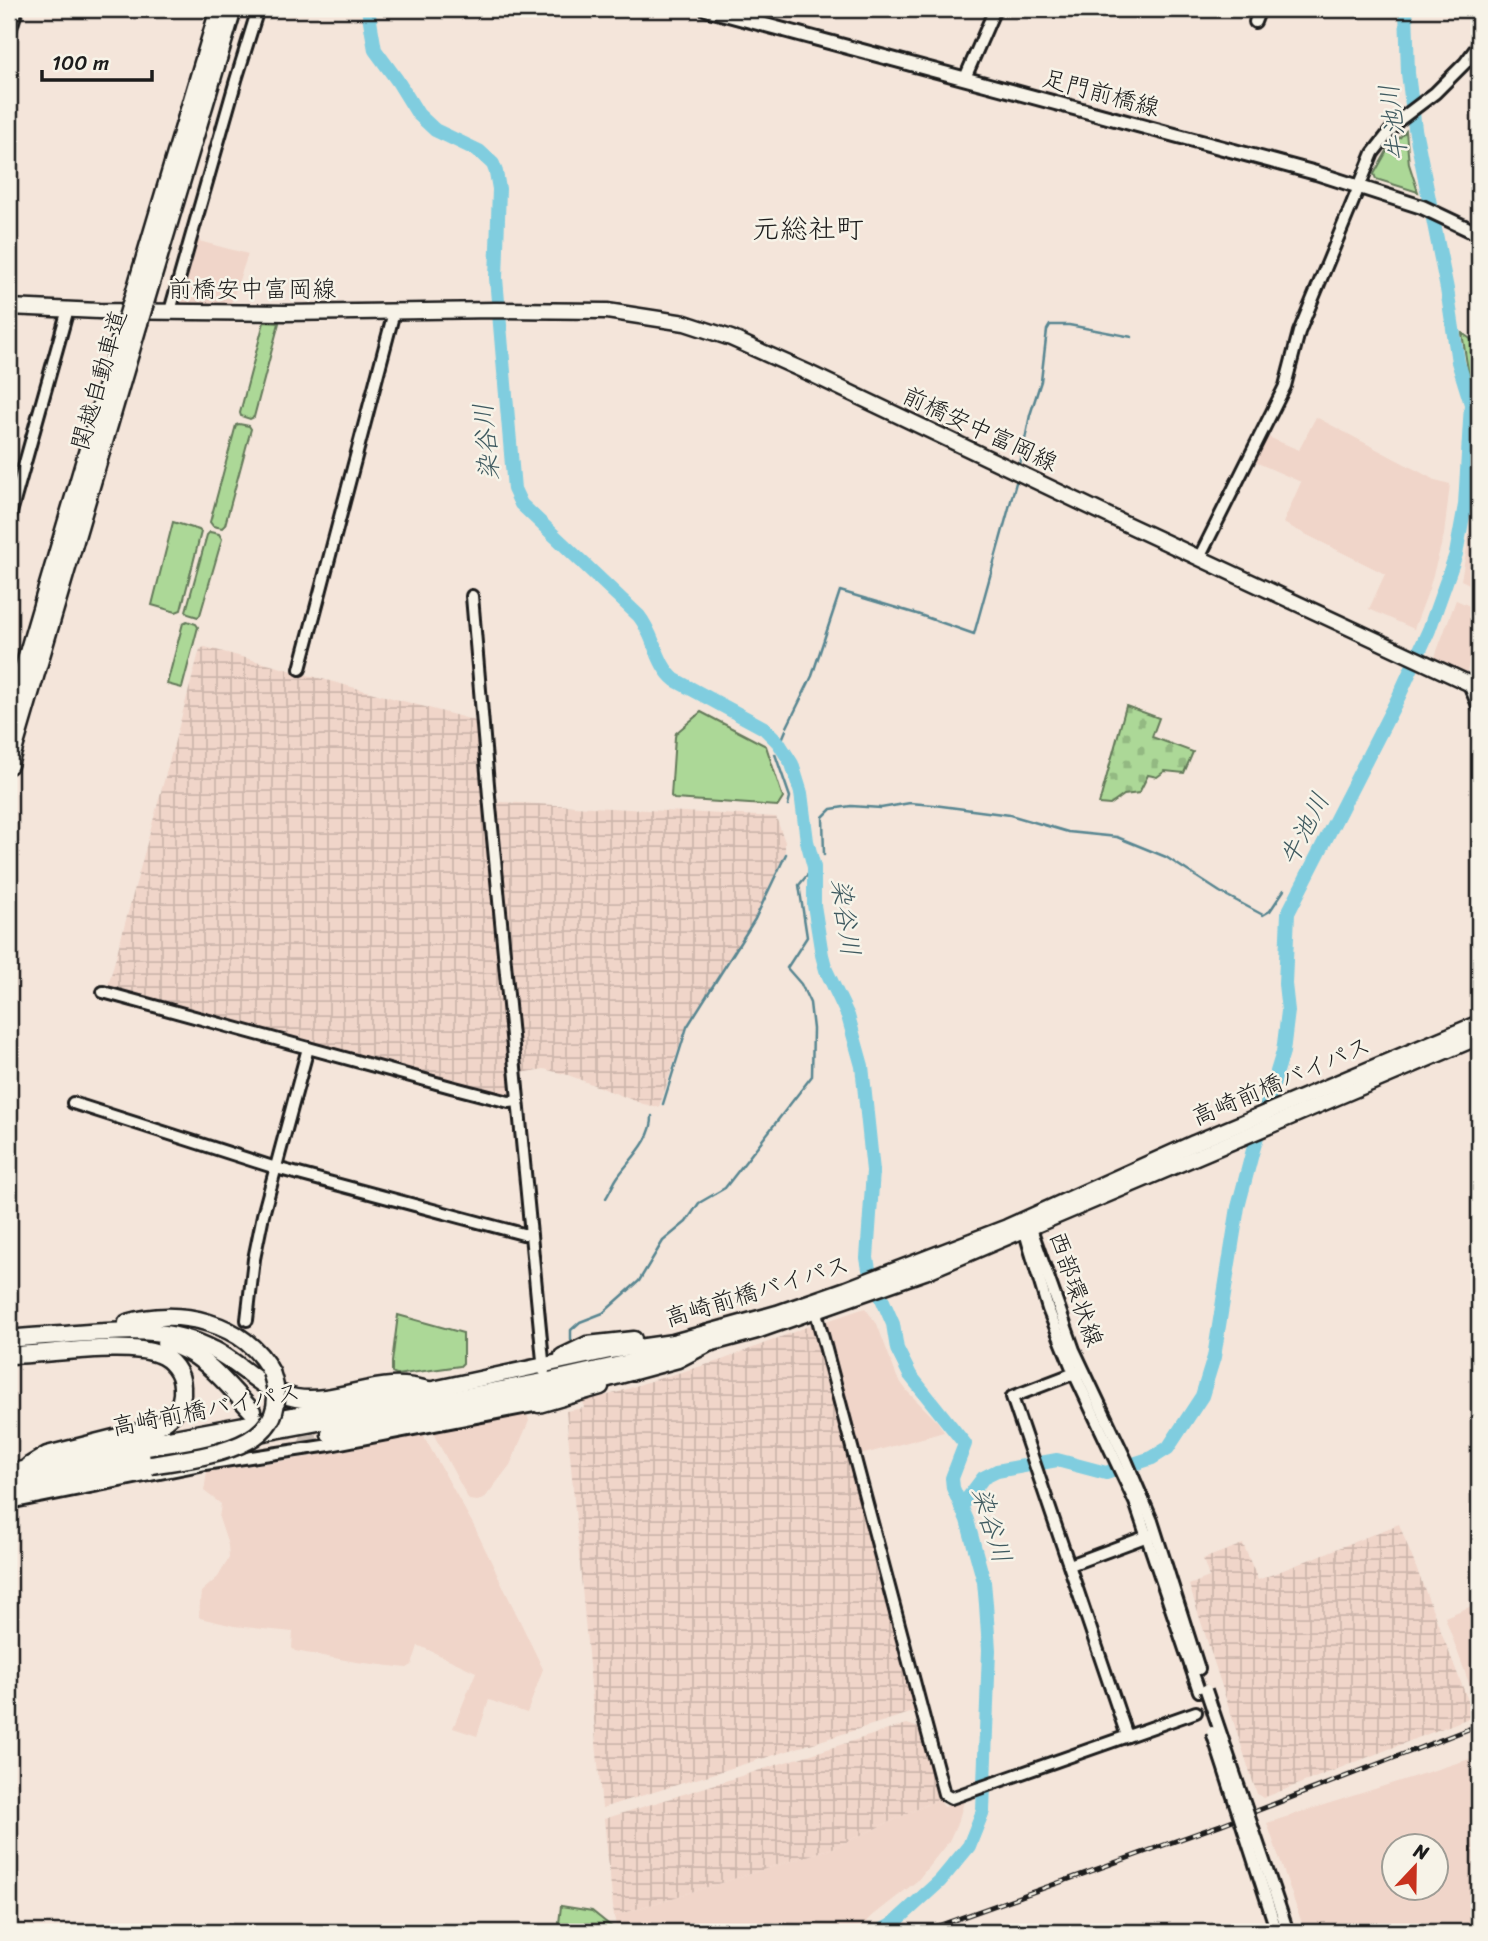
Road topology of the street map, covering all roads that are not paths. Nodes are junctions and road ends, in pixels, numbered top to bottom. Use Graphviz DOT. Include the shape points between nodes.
graph roads {
  1 [pos="17,9"];
  2 [pos="219,9"];
  3 [pos="706,9"];
  4 [pos="995,9"];
  5 [pos="1260,9"];
  6 [pos="238,10"];
  7 [pos="257,13"];
  8 [pos="1255,22"];
  9 [pos="9,34"];
  10 [pos="1479,44"];
  11 [pos="965,78"];
  12 [pos="1359,187"];
  13 [pos="1479,234"];
  14 [pos="138,303"];
  15 [pos="9,307"];
  16 [pos="68,309"];
  17 [pos="170,311"];
  18 [pos="394,312"];
  19 [pos="132,324"];
  20 [pos="9,520"];
  21 [pos="1199,558"];
  22 [pos="472,596"];
  23 [pos="300,669"];
  24 [pos="1474,685"];
  25 [pos="1479,708"];
  26 [pos="9,717"];
  27 [pos="9,765"];
  28 [pos="103,992"];
  29 [pos="1479,1023"];
  30 [pos="1479,1037"];
  31 [pos="308,1048"];
  32 [pos="517,1101"];
  33 [pos="73,1103"];
  34 [pos="1260,1123"];
  35 [pos="276,1168"];
  36 [pos="1028,1226"];
  37 [pos="530,1234"];
  38 [pos="865,1288"];
  39 [pos="816,1312"];
  40 [pos="247,1320"];
  41 [pos="757,1331"];
  42 [pos="101,1332"];
  43 [pos="705,1345"];
  44 [pos="11,1347"];
  45 [pos="102,1349"];
  46 [pos="550,1363"];
  47 [pos="1078,1371"];
  48 [pos="428,1390"];
  49 [pos="542,1393"];
  50 [pos="252,1411"];
  51 [pos="330,1434"];
  52 [pos="29,1466"];
  53 [pos="9,1472"];
  54 [pos="9,1488"];
  55 [pos="9,1503"];
  56 [pos="1152,1534"];
  57 [pos="1070,1565"];
  58 [pos="1203,1690"];
  59 [pos="1196,1712"];
  60 [pos="1127,1736"];
  61 [pos="1277,1932"];
  62 [pos="1288,1932"];
  1 -- 9 [label="street"];
  2 -- 14 [label="highway, 関越自動車道"];
  3 -- 11 [label="main road, 足門前橋線"];
  4 -- 11 [label="street"];
  5 -- 8 [label="street"];
  6 -- 7 [label="street"];
  6 -- 14 [label="highway, 関越自動車道"];
  7 -- 17 [label="street"];
  10 -- 12 [label="street" via="1457,72 1398,121 1380,143"];
  11 -- 12 [label="main road, 足門前橋線"];
  12 -- 13 [label="main road, 足門前橋線" via="1422,207"];
  12 -- 21 [label="street" via="1299,332 1285,386"];
  14 -- 19 [label="highway, 関越自動車道, bridge"];
  15 -- 16 [label="main road, 前橋安中富岡線"];
  16 -- 17 [label="main road, 前橋安中富岡線"];
  16 -- 20 [label="street"];
  17 -- 18 [label="main road, 前橋安中富岡線"];
  18 -- 21 [label="main road, 前橋安中富岡線" via="607,311 664,318 721,334"];
  18 -- 23 [label="street"];
  19 -- 26 [label="highway, 関越自動車道"];
  19 -- 27 [label="highway, 関越自動車道"];
  21 -- 24 [label="main road, 前橋安中富岡線"];
  22 -- 32 [label="street"];
  24 -- 25 [label="street"];
  28 -- 31 [label="street"];
  29 -- 34 [label="main road, 高崎前橋バイパス" via="1270,1111"];
  30 -- 34 [label="main road, 高崎前橋バイパス"];
  31 -- 32 [label="street"];
  31 -- 35 [label="street"];
  32 -- 37 [label="street"];
  33 -- 35 [label="street"];
  34 -- 36 [label="main road, 高崎前橋バイパス"];
  34 -- 36 [label="main road, 高崎前橋バイパス" via="1250,1135"];
  35 -- 37 [label="street"];
  35 -- 40 [label="street" via="254,1259"];
  36 -- 38 [label="main road, 高崎前橋バイパス"];
  36 -- 47 [label="street, 西部環状線"];
  37 -- 46 [label="street"];
  38 -- 39 [label="main road, 高崎前橋バイパス"];
  38 -- 46 [label="main road, 高崎前橋バイパス" via="673,1342"];
  39 -- 41 [label="main road, 高崎前橋バイパス"];
  39 -- 60 [label="street" via="944,1794 951,1798"];
  41 -- 43 [label="main road, 高崎前橋バイパス"];
  41 -- 49 [label="main road, 高崎前橋バイパス" via="731,1345"];
  42 -- 44 [label="highway"];
  42 -- 48 [label="highway" via="153,1331 195,1341 228,1357 271,1390 300,1399 390,1386"];
  42 -- 54 [label="highway, bridge" via="135,1320 160,1318 208,1322 231,1332 264,1358 276,1391 274,1409 254,1438 226,1451 68,1482"];
  43 -- 49 [label="highway" via="678,1359"];
  44 -- 45 [label="highway"];
  45 -- 50 [label="highway" via="142,1340 182,1348 203,1360"];
  45 -- 52 [label="highway" via="149,1351 168,1360 182,1384 178,1408 153,1427 47,1455"];
  46 -- 48 [label="main road, 高崎前橋バイパス"];
  46 -- 49 [label="street"];
  47 -- 56 [label="street, 西部環状線"];
  47 -- 57 [label="street" via="1012,1396"];
  48 -- 52 [label="main road, 高崎前橋バイパス"];
  49 -- 51 [label="highway"];
  49 -- 54 [label="main road, 高崎前橋バイパス" via="81,1467"];
  49 -- 55 [label="street" via="428,1427"];
  52 -- 53 [label="main road, 高崎前橋バイパス"];
  56 -- 57 [label="street"];
  56 -- 58 [label="street"];
  57 -- 60 [label="street"];
  58 -- 61 [label="street, bridge"];
  58 -- 62 [label="street, bridge"];
  59 -- 60 [label="street"];
}
